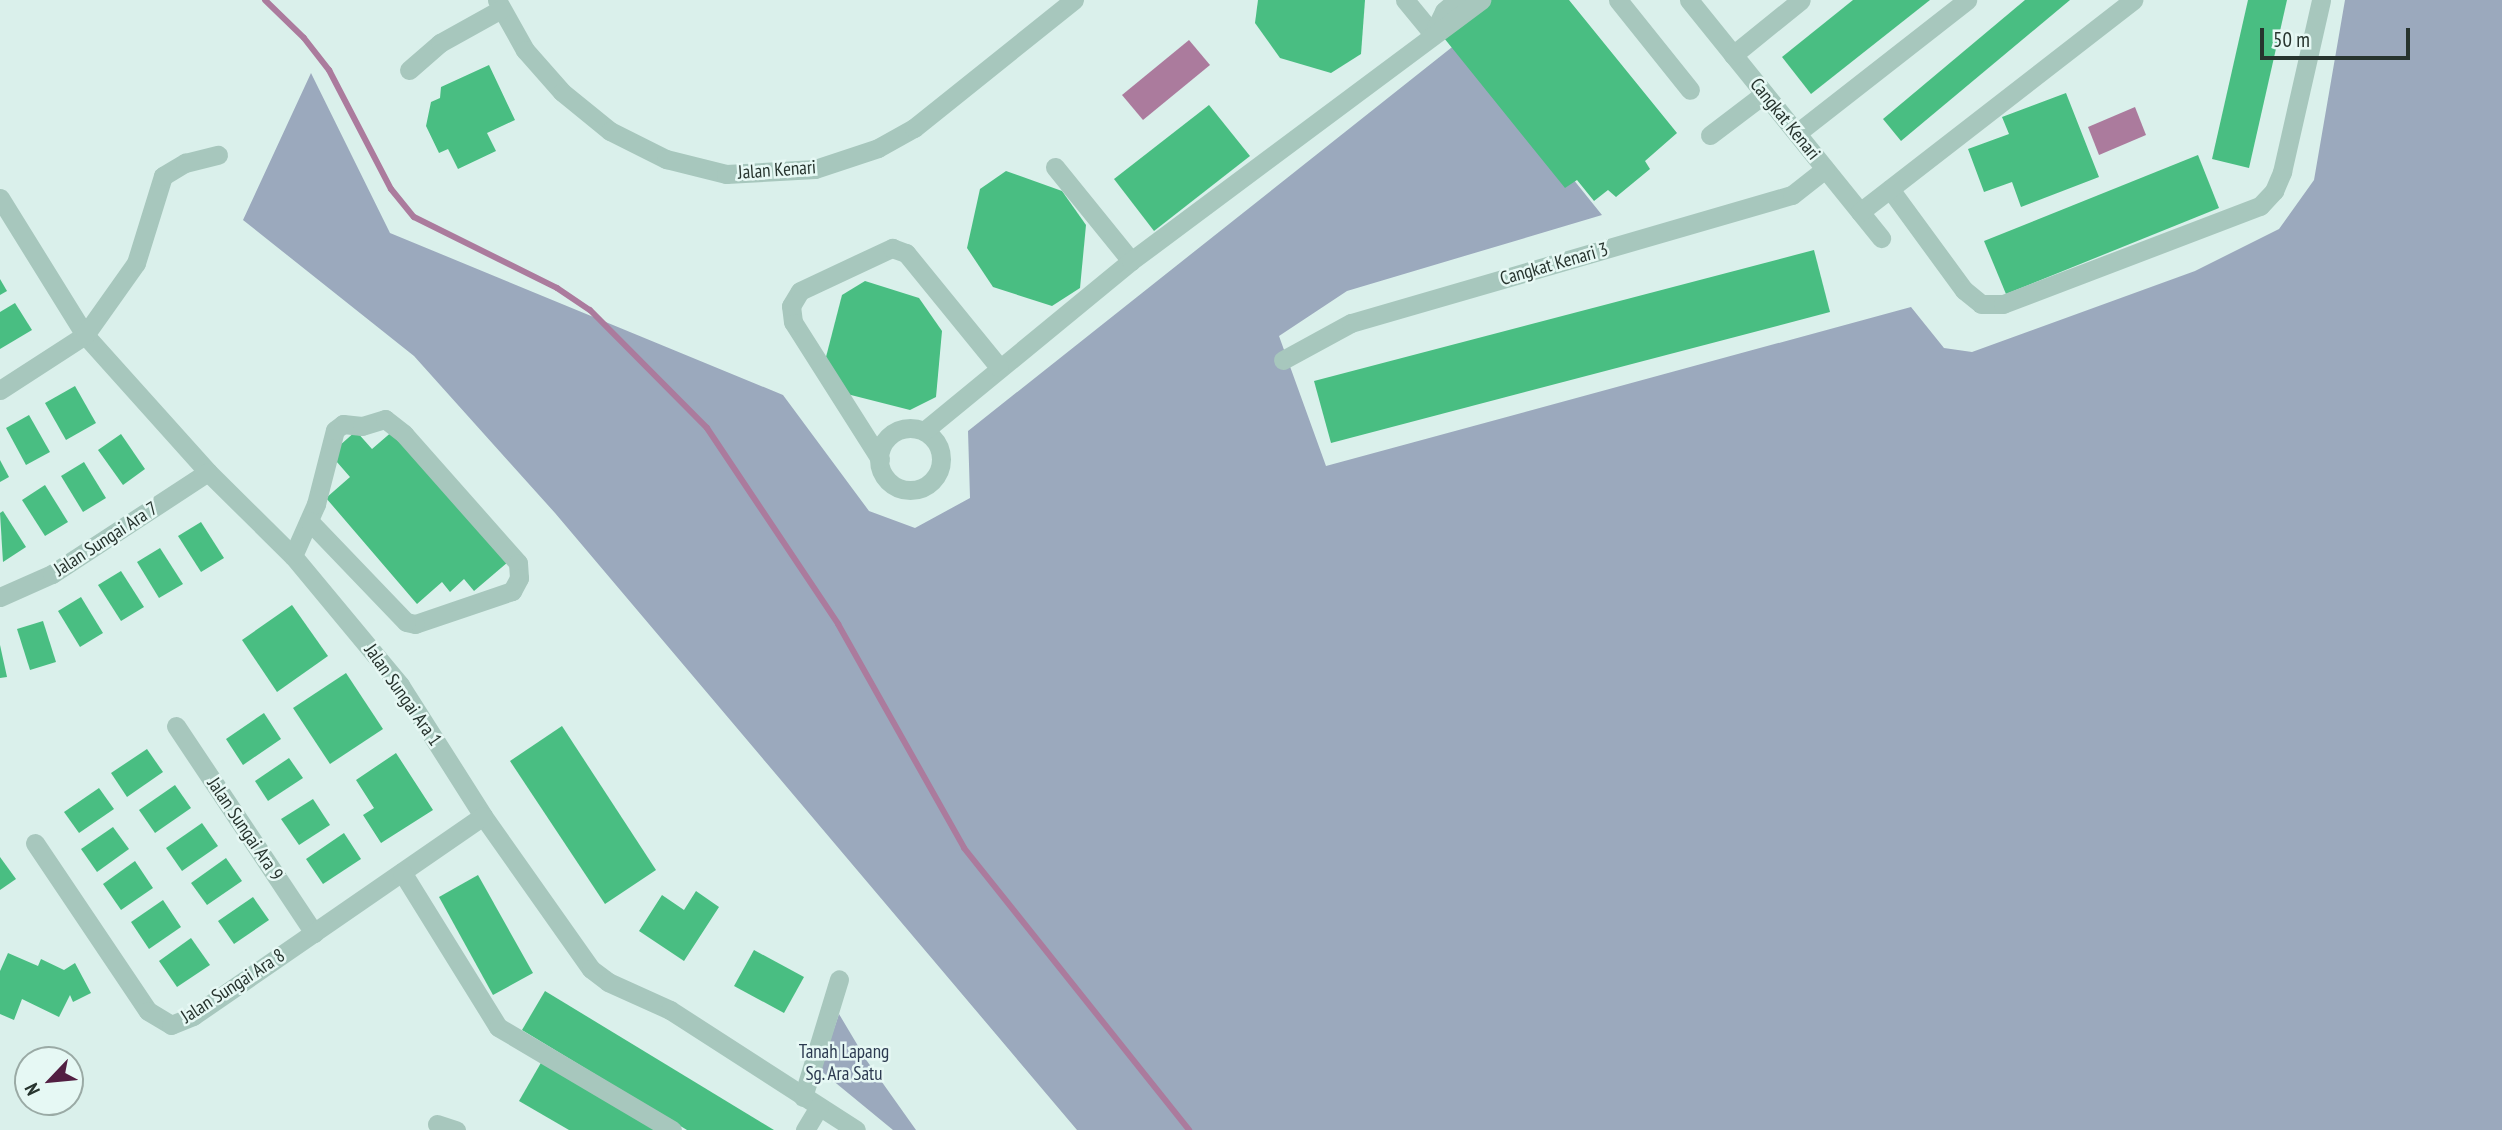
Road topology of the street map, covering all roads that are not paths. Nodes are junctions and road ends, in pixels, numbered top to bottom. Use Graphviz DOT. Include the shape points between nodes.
graph roads {
  1 [pos="1074,0"];
  2 [pos="1405,0"];
  3 [pos="1457,0"];
  4 [pos="1480,0"];
  5 [pos="1618,0"];
  6 [pos="1689,0"];
  7 [pos="1801,0"];
  8 [pos="1967,0"];
  9 [pos="2133,0"];
  10 [pos="2321,0"];
  11 [pos="499,5"];
  12 [pos="1433,34"];
  13 [pos="1733,55"];
  14 [pos="409,69"];
  15 [pos="1690,90"];
  16 [pos="1764,94"];
  17 [pos="1797,133"];
  18 [pos="1710,135"];
  19 [pos="218,155"];
  20 [pos="1055,167"];
  21 [pos="1825,169"];
  22 [pos="0,198"];
  23 [pos="1875,200"];
  24 [pos="1881,238"];
  25 [pos="1131,261"];
  26 [pos="85,335"];
  27 [pos="1283,360"];
  28 [pos="999,367"];
  29 [pos="0,390"];
  30 [pos="924,431"];
  31 [pos="880,459"];
  32 [pos="208,472"];
  33 [pos="309,521"];
  34 [pos="293,556"];
  35 [pos="0,597"];
  36 [pos="176,726"];
  37 [pos="483,816"];
  38 [pos="35,843"];
  39 [pos="402,872"];
  40 [pos="314,933"];
  41 [pos="839,979"];
  42 [pos="811,1102"];
  43 [pos="437,1124"];
  44 [pos="456,1130"];
  45 [pos="672,1130"];
  46 [pos="805,1130"];
  47 [pos="856,1130"];
  1 -- 11 [label="street, Jalan Kenari" via="914,128 836,164 788,173 726,174 666,159 610,131 562,92 525,50"];
  2 -- 12 [label="street"];
  3 -- 12 [label="street" via="1444,11"];
  4 -- 12 [label="street" via="1452,25"];
  5 -- 15 [label="street"];
  6 -- 13 [label="street, Cangkat Kenari"];
  7 -- 13 [label="street"];
  8 -- 17 [label="street"];
  9 -- 23 [label="street"];
  10 -- 23 [label="street" via="2282,172 2274,191 2260,206 2003,304 1981,304"];
  11 -- 14 [label="street"];
  12 -- 25 [label="street"];
  13 -- 16 [label="street, Cangkat Kenari"];
  16 -- 17 [label="street, Cangkat Kenari"];
  16 -- 18 [label="street"];
  17 -- 21 [label="street, Cangkat Kenari"];
  19 -- 26 [label="street" via="185,163 163,176 136,263"];
  20 -- 25 [label="street"];
  21 -- 23 [label="street, Cangkat Kenari"];
  21 -- 27 [label="street, Cangkat Kenari 3" via="1792,195 1351,323"];
  22 -- 26 [label="street, Jalan Sungai Ara 1"];
  23 -- 24 [label="street, Cangkat Kenari"];
  25 -- 28 [label="street"];
  26 -- 29 [label="street"];
  26 -- 32 [label="street, Jalan Sungai Ara 1"];
  28 -- 30 [label="street"];
  28 -- 31 [label="street" via="906,253 892,248 800,291 791,306 793,322"];
  30 -- 31 [label="street" via="896,432 883,445"];
  30 -- 31 [label="street" via="933,438 941,460 939,471 923,488 900,488 890,482"];
  32 -- 34 [label="street, Jalan Sungai Ara 1"];
  32 -- 35 [label="street, Jalan Sungai Ara 7" via="52,574"];
  33 -- 33 [label="street" via="335,430 343,424 362,426 385,419 404,434 518,563 519,578 512,591 415,624 406,622"];
  33 -- 34 [label="street"];
  34 -- 37 [label="street, Jalan Sungai Ara 1" via="400,685"];
  36 -- 40 [label="street, Jalan Sungai Ara 9"];
  37 -- 39 [label="street, Jalan Sungai Ara 8"];
  37 -- 42 [label="street, Jalan Sungai Ara 1" via="591,969 670,1010"];
  38 -- 40 [label="street, Jalan Sungai Ara 8" via="148,1011 171,1025 193,1016"];
  39 -- 40 [label="street, Jalan Sungai Ara 8"];
  39 -- 45 [label="street" via="498,1027"];
  41 -- 42 [label="street"];
  42 -- 46 [label="street"];
  42 -- 47 [label="street, Jalan Sungai Ara 1"];
  43 -- 44 [label="street"];
}
